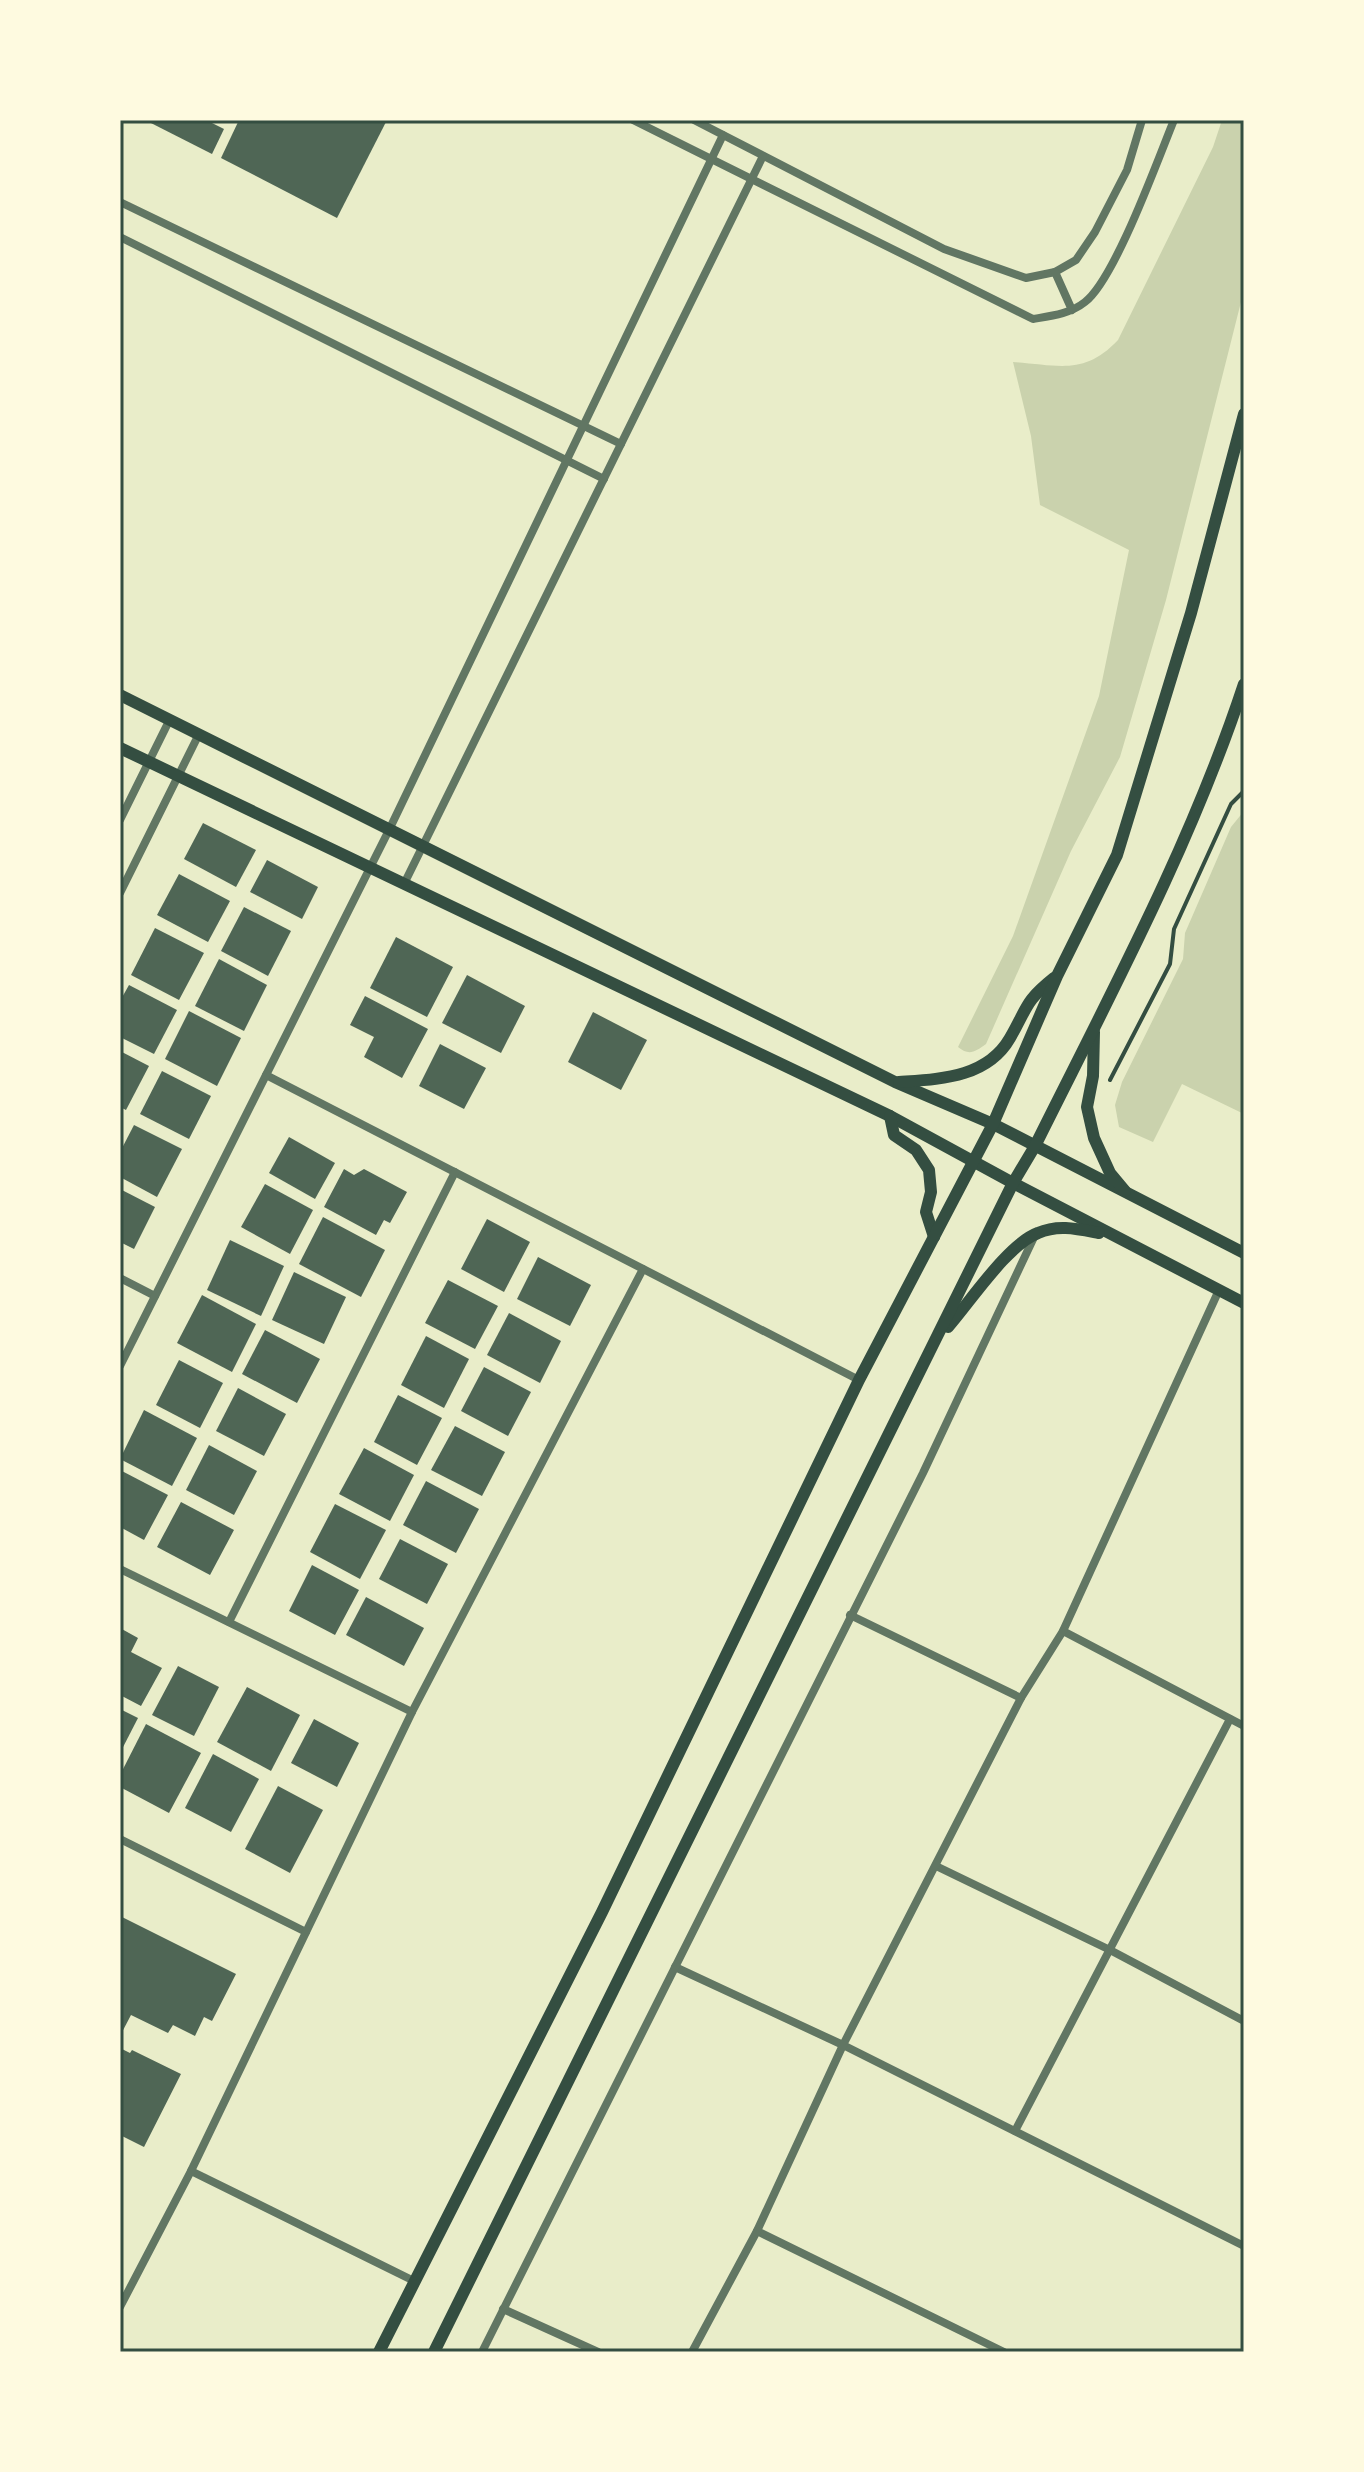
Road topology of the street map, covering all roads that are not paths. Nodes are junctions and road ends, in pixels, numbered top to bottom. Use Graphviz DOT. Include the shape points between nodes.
graph roads {
  1 [pos="633,120"];
  2 [pos="694,120"];
  3 [pos="1142,120"];
  4 [pos="1174,120"];
  5 [pos="723,135"];
  6 [pos="763,156"];
  7 [pos="711,159"];
  8 [pos="751,179"];
  9 [pos="120,202"];
  10 [pos="120,237"];
  11 [pos="1055,272"];
  12 [pos="1072,310"];
  13 [pos="1244,414"];
  14 [pos="583,426"];
  15 [pos="621,444"];
  16 [pos="567,460"];
  17 [pos="604,479"];
  18 [pos="1244,684"];
  19 [pos="120,695"];
  20 [pos="169,721"];
  21 [pos="199,734"];
  22 [pos="120,748"];
  23 [pos="149,762"];
  24 [pos="178,777"];
  25 [pos="120,820"];
  26 [pos="390,828"];
  27 [pos="423,845"];
  28 [pos="369,867"];
  29 [pos="404,884"];
  30 [pos="120,893"];
  31 [pos="1057,976"];
  32 [pos="1094,1028"];
  33 [pos="266,1075"];
  34 [pos="895,1082"];
  35 [pos="890,1116"];
  36 [pos="993,1124"];
  37 [pos="1035,1146"];
  38 [pos="974,1162"];
  39 [pos="455,1172"];
  40 [pos="1013,1183"];
  41 [pos="1130,1197"];
  42 [pos="1036,1233"];
  43 [pos="1116,1236"];
  44 [pos="934,1237"];
  45 [pos="1244,1253"];
  46 [pos="643,1269"];
  47 [pos="120,1278"];
  48 [pos="1219,1290"];
  49 [pos="155,1296"];
  50 [pos="1244,1303"];
  51 [pos="936,1342"];
  52 [pos="120,1366"];
  53 [pos="859,1380"];
  54 [pos="120,1569"];
  55 [pos="850,1615"];
  56 [pos="229,1622"];
  57 [pos="1063,1631"];
  58 [pos="1021,1698"];
  59 [pos="412,1712"];
  60 [pos="1230,1719"];
  61 [pos="1244,1726"];
  62 [pos="120,1839"];
  63 [pos="936,1866"];
  64 [pos="306,1932"];
  65 [pos="1110,1950"];
  66 [pos="675,1967"];
  67 [pos="1244,2008"];
  68 [pos="1241,2020"];
  69 [pos="843,2045"];
  70 [pos="1015,2131"];
  71 [pos="191,2171"];
  72 [pos="757,2231"];
  73 [pos="1244,2246"];
  74 [pos="414,2281"];
  75 [pos="120,2307"];
  76 [pos="503,2309"];
  77 [pos="379,2352"];
  78 [pos="434,2352"];
  79 [pos="482,2352"];
  80 [pos="598,2352"];
  81 [pos="692,2352"];
  82 [pos="1004,2352"];
  1 -- 7 [label="street"];
  2 -- 5 [label="street"];
  3 -- 11 [label="street" via="1127,170 1095,232 1076,260"];
  4 -- 12 [label="street" via="1131,225 1093,295"];
  5 -- 6 [label="street"];
  5 -- 7 [label="street"];
  6 -- 8 [label="street"];
  6 -- 11 [label="street" via="944,249 1026,278"];
  7 -- 8 [label="street"];
  7 -- 14 [label="street"];
  8 -- 12 [label="street" via="1033,319"];
  8 -- 15 [label="street"];
  9 -- 14 [label="street"];
  10 -- 16 [label="street"];
  11 -- 12 [label="street"];
  13 -- 31 [label="main road" via="1191,613 1117,855"];
  14 -- 15 [label="street"];
  14 -- 16 [label="street"];
  15 -- 17 [label="street"];
  16 -- 17 [label="street"];
  16 -- 26 [label="street"];
  17 -- 27 [label="street"];
  18 -- 32 [label="main road" via="1166,881"];
  19 -- 20 [label="main road"];
  20 -- 21 [label="main road"];
  20 -- 23 [label="street"];
  21 -- 24 [label="street"];
  21 -- 26 [label="main road"];
  22 -- 23 [label="main road"];
  23 -- 24 [label="main road"];
  23 -- 25 [label="street"];
  24 -- 28 [label="main road"];
  24 -- 30 [label="street"];
  26 -- 27 [label="main road"];
  26 -- 28 [label="street"];
  27 -- 29 [label="street"];
  27 -- 34 [label="main road"];
  28 -- 29 [label="main road"];
  28 -- 33 [label="street"];
  29 -- 35 [label="main road"];
  31 -- 34 [label="main road" via="1030,997 1009,1040 978,1068 963,1075"];
  31 -- 36 [label="main road"];
  32 -- 37 [label="main road"];
  32 -- 41 [label="main road" via="1087,1107 1110,1173"];
  33 -- 39 [label="street"];
  33 -- 49 [label="street"];
  34 -- 36 [label="main road"];
  35 -- 38 [label="main road"];
  35 -- 44 [label="main road" via="894,1135 916,1150 929,1170 926,1212"];
  36 -- 37 [label="main road"];
  36 -- 38 [label="main road"];
  37 -- 40 [label="main road"];
  37 -- 41 [label="main road"];
  38 -- 40 [label="main road"];
  38 -- 44 [label="main road"];
  39 -- 46 [label="street"];
  39 -- 56 [label="street"];
  40 -- 43 [label="main road"];
  40 -- 51 [label="main road"];
  41 -- 45 [label="main road"];
  42 -- 43 [label="main road" via="1068,1227"];
  42 -- 51 [label="main road" via="1013,1252"];
  42 -- 55 [label="street"];
  43 -- 48 [label="main road"];
  44 -- 53 [label="main road"];
  46 -- 53 [label="street"];
  46 -- 59 [label="street"];
  47 -- 49 [label="street"];
  48 -- 50 [label="main road"];
  48 -- 57 [label="street"];
  49 -- 52 [label="street"];
  51 -- 78 [label="main road"];
  53 -- 74 [label="main road" via="602,1912"];
  54 -- 56 [label="street"];
  55 -- 58 [label="street"];
  55 -- 66 [label="street"];
  56 -- 59 [label="street"];
  57 -- 58 [label="street"];
  57 -- 60 [label="street"];
  58 -- 63 [label="street"];
  59 -- 64 [label="street"];
  60 -- 61 [label="street"];
  60 -- 65 [label="street"];
  62 -- 64 [label="street"];
  63 -- 65 [label="street"];
  63 -- 69 [label="street"];
  64 -- 71 [label="street"];
  65 -- 68 [label="street"];
  65 -- 70 [label="street"];
  66 -- 69 [label="street"];
  66 -- 76 [label="street"];
  67 -- 68 [label="street"];
  69 -- 70 [label="street"];
  69 -- 72 [label="street"];
  70 -- 73 [label="street"];
  71 -- 74 [label="street"];
  71 -- 75 [label="street"];
  72 -- 81 [label="street"];
  72 -- 82 [label="street"];
  74 -- 77 [label="main road"];
  76 -- 79 [label="street"];
  76 -- 80 [label="street"];
}
